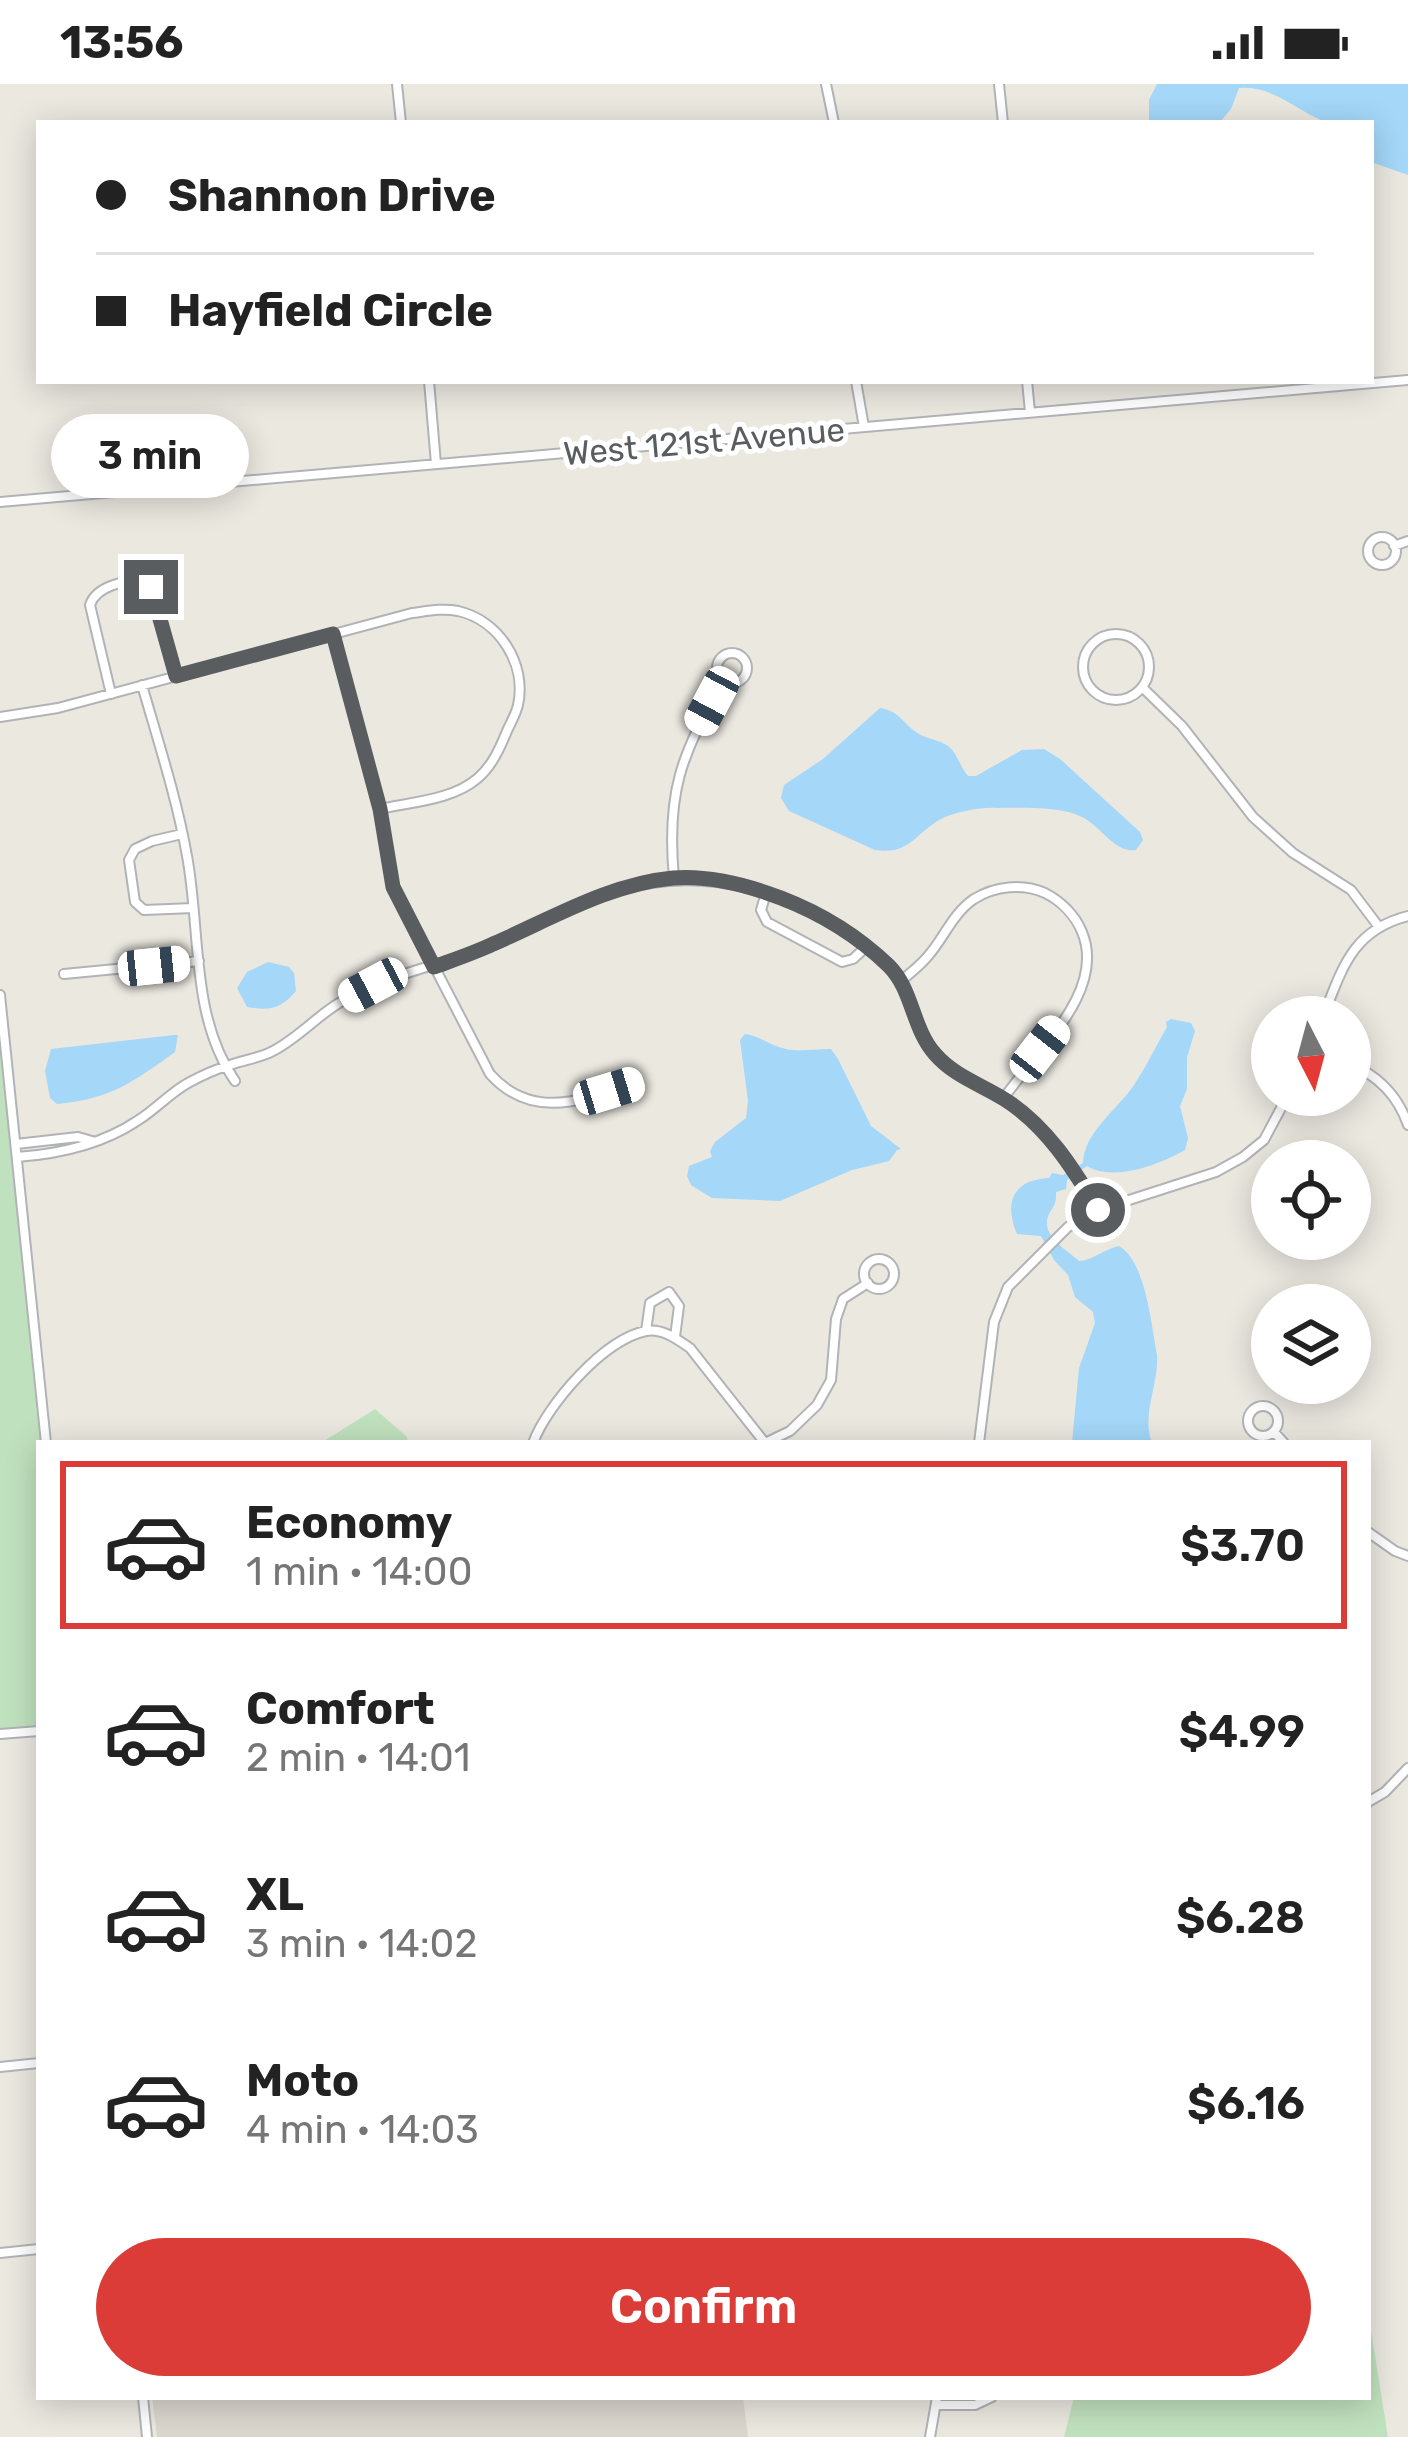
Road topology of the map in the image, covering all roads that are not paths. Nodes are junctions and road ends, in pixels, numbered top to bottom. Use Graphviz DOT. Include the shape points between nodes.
graph roads {
  1 [pos="397,84"];
  2 [pos="826,84"];
  3 [pos="999,84"];
  4 [pos="401,120"];
  5 [pos="833,120"];
  6 [pos="1003,120"];
  7 [pos="1408,380"];
  8 [pos="1374,383"];
  9 [pos="429,384"];
  10 [pos="857,384"];
  11 [pos="1027,384"];
  12 [pos="1361,384"];
  13 [pos="1030,412"];
  14 [pos="864,428"];
  15 [pos="436,464"];
  16 [pos="0,502"];
  17 [pos="1408,541"];
  18 [pos="1394,546"];
  19 [pos="333,634"];
  20 [pos="176,676"];
  21 [pos="724,681"];
  22 [pos="142,686"];
  23 [pos="1142,687"];
  24 [pos="112,694"];
  25 [pos="0,717"];
  26 [pos="380,809"];
  27 [pos="182,834"];
  28 [pos="674,878"];
  29 [pos="766,892"];
  30 [pos="193,908"];
  31 [pos="1408,916"];
  32 [pos="1379,927"];
  33 [pos="866,947"];
  34 [pos="199,961"];
  35 [pos="434,967"];
  36 [pos="64,974"];
  37 [pos="901,981"];
  38 [pos="0,995"];
  39 [pos="1332,996"];
  40 [pos="224,1066"];
  41 [pos="1371,1076"];
  42 [pos="235,1081"];
  43 [pos="634,1084"];
  44 [pos="1004,1098"];
  45 [pos="1277,1116"];
  46 [pos="1408,1125"];
  47 [pos="93,1141"];
  48 [pos="16,1144"];
  49 [pos="17,1157"];
  50 [pos="1098,1210"];
  51 [pos="868,1283"];
  52 [pos="646,1331"];
  53 [pos="675,1337"];
  54 [pos="1274,1432"];
  55 [pos="46,1440"];
  56 [pos="534,1440"];
  57 [pos="763,1440"];
  58 [pos="771,1440"];
  59 [pos="979,1440"];
  60 [pos="1281,1440"];
  61 [pos="1371,1534"];
  62 [pos="1408,1556"];
  63 [pos="36,1731"];
  64 [pos="0,1734"];
  65 [pos="1408,1768"];
  66 [pos="1371,1800"];
  67 [pos="36,2063"];
  68 [pos="0,2067"];
  69 [pos="36,2249"];
  70 [pos="0,2253"];
  71 [pos="143,2400"];
  72 [pos="988,2400"];
  73 [pos="937,2401"];
  74 [pos="147,2437"];
  75 [pos="930,2437"];
  1 -- 4 [label="street"];
  2 -- 5 [label="street"];
  3 -- 6 [label="street"];
  7 -- 8 [label="street, West 121st Avenue"];
  9 -- 15 [label="street"];
  10 -- 14 [label="street"];
  11 -- 13 [label="street"];
  12 -- 13 [label="street, West 121st Avenue"];
  13 -- 14 [label="street, West 121st Avenue"];
  14 -- 15 [label="street, West 121st Avenue"];
  15 -- 16 [label="street, West 121st Avenue"];
  17 -- 18 [label="street"];
  19 -- 20 [label="street"];
  19 -- 26 [label="street"];
  19 -- 26 [label="street" via="412,613 461,612 495,632 517,668 518,703 477,779"];
  20 -- 22 [label="street"];
  20 -- 24 [label="street" via="144,580 99,590 90,604"];
  21 -- 28 [label="street" via="674,794"];
  22 -- 24 [label="street"];
  22 -- 27 [label="street"];
  23 -- 23 [label="street" via="1148,657 1134,640 1103,637 1087,651 1087,682 1102,698 1124,699"];
  23 -- 32 [label="street" via="1252,817 1351,890"];
  24 -- 25 [label="street"];
  26 -- 35 [label="street" via="393,887"];
  27 -- 30 [label="street"];
  27 -- 30 [label="street" via="135,849 135,902 144,910"];
  28 -- 29 [label="street"];
  28 -- 35 [label="street" via="615,891"];
  29 -- 33 [label="street"];
  29 -- 33 [label="street" via="767,922 842,962"];
  30 -- 34 [label="street"];
  31 -- 32 [label="street"];
  32 -- 39 [label="street" via="1352,950"];
  33 -- 37 [label="street"];
  34 -- 36 [label="street"];
  34 -- 40 [label="street"];
  35 -- 40 [label="street" via="373,985 269,1054"];
  35 -- 43 [label="street" via="502,1088 557,1102"];
  37 -- 44 [label="street" via="935,1055"];
  37 -- 44 [label="street" via="961,911 987,893 1034,889 1070,913 1088,948 1086,978"];
  38 -- 48 [label="street"];
  40 -- 42 [label="street"];
  40 -- 47 [label="street"];
  41 -- 46 [label="street"];
  44 -- 50 [label="street" via="1065,1157"];
  45 -- 50 [label="street" via="1264,1140 1216,1172"];
  47 -- 48 [label="street"];
  47 -- 49 [label="street"];
  48 -- 49 [label="street"];
  49 -- 55 [label="street"];
  50 -- 59 [label="street" via="1068,1227 1009,1287 994,1322"];
  51 -- 58 [label="street" via="843,1299 831,1380 818,1405"];
  52 -- 53 [label="street"];
  52 -- 53 [label="street" via="650,1303 669,1292 679,1306"];
  52 -- 56 [label="street" via="602,1356 551,1407"];
  53 -- 57 [label="street"];
  54 -- 54 [label="street" via="1273,1408 1253,1410 1252,1431"];
  54 -- 60 [label="street"];
  61 -- 62 [label="street"];
  63 -- 64 [label="street"];
  65 -- 66 [label="street"];
  67 -- 68 [label="street"];
  69 -- 70 [label="street"];
  71 -- 74 [label="street"];
  72 -- 73 [label="street"];
  73 -- 75 [label="street"];
}
